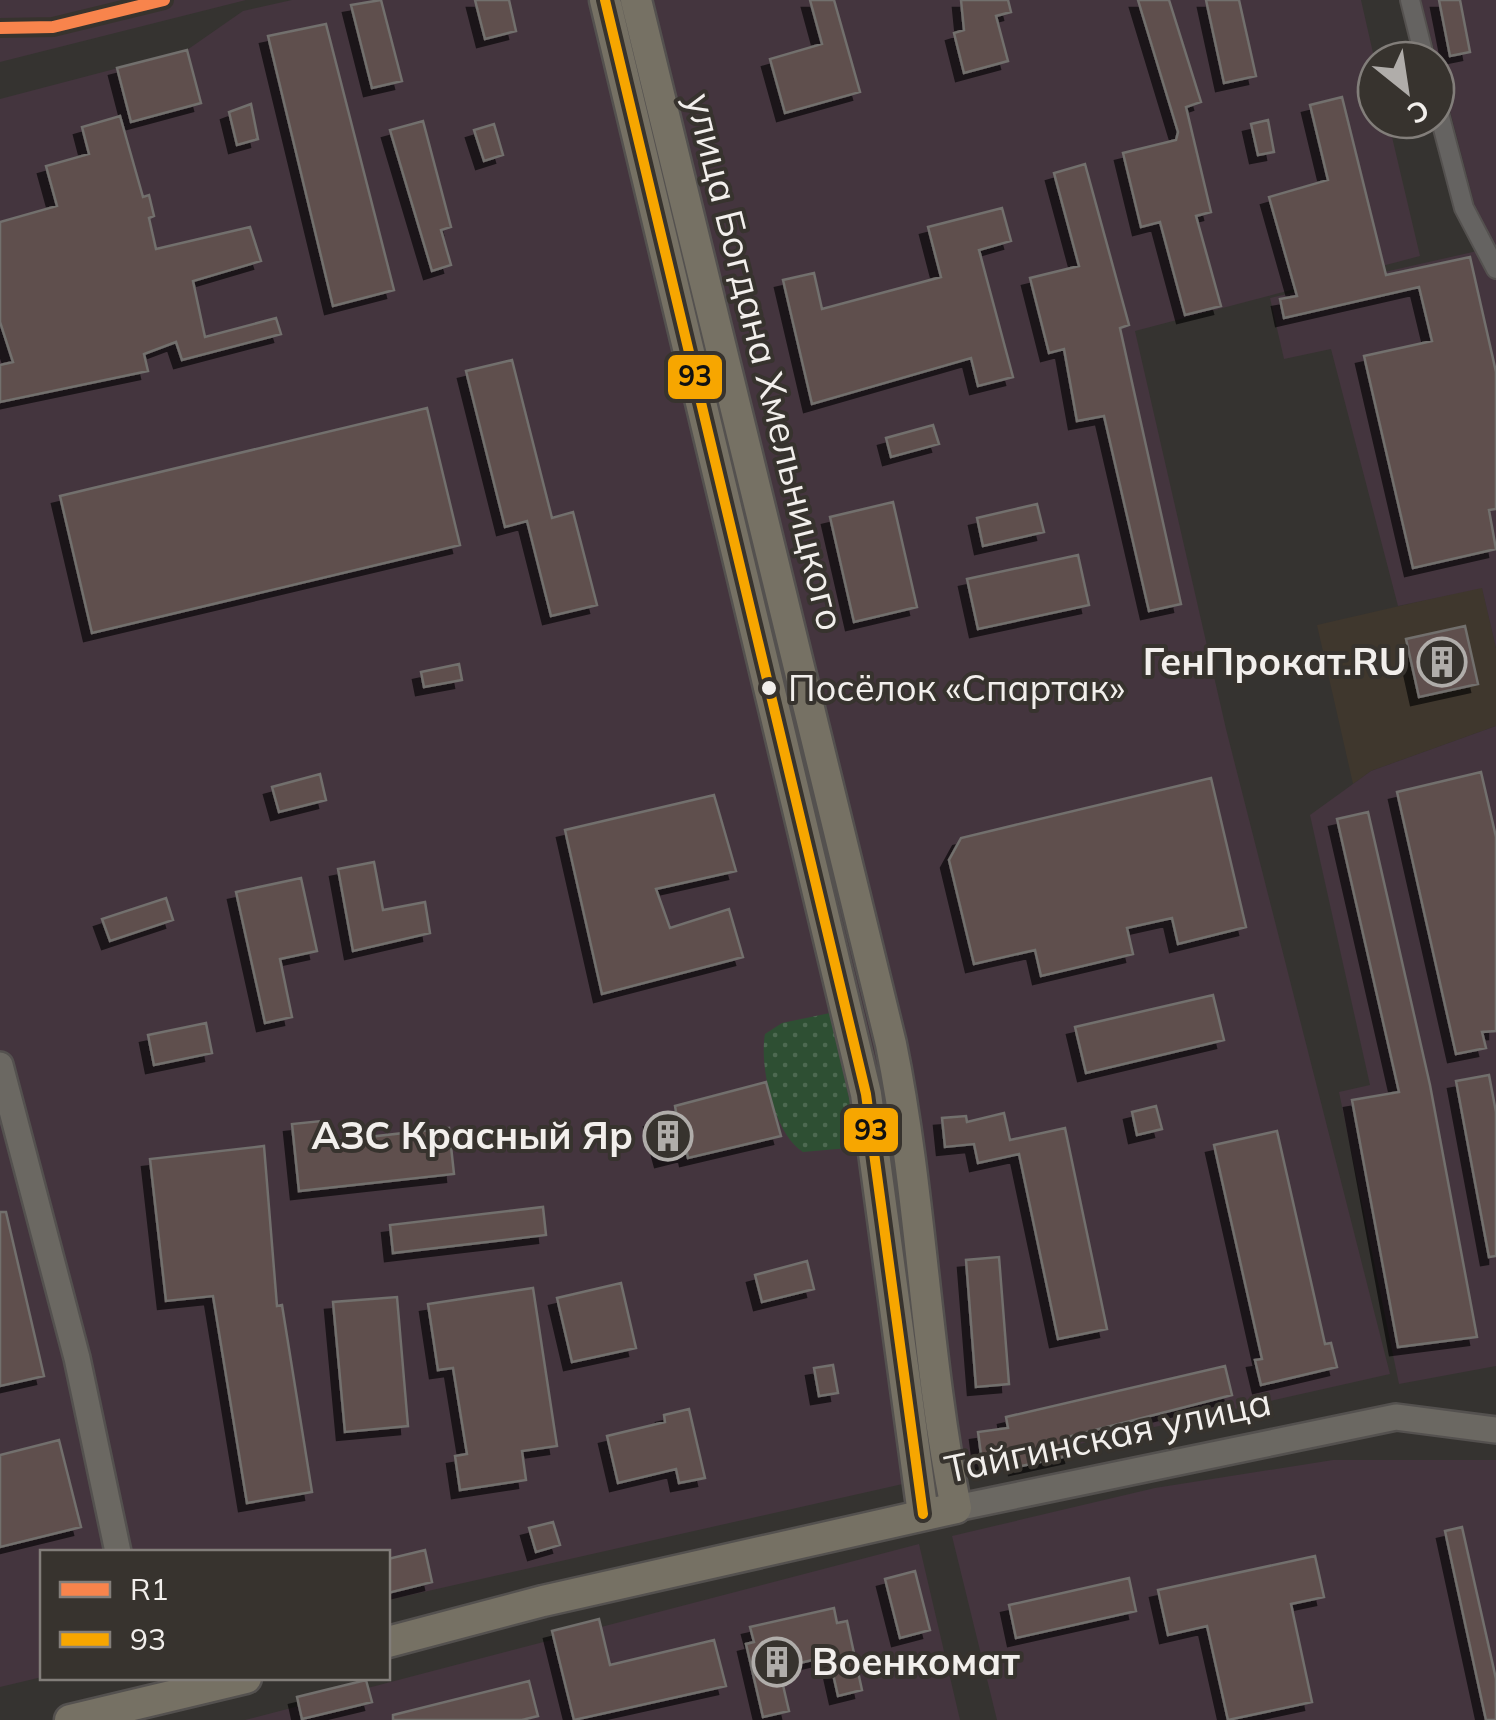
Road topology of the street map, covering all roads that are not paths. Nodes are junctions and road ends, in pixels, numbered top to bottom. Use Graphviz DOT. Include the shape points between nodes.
graph roads {
  1 [pos="606,0"];
  2 [pos="636,0"];
  3 [pos="1410,0"];
  4 [pos="1420,40"];
  5 [pos="1446,140"];
  6 [pos="1496,269"];
  7 [pos="891,1044"];
  8 [pos="857,1053"];
  9 [pos="0,1065"];
  10 [pos="1496,1430"];
  11 [pos="956,1508"];
  12 [pos="923,1514"];
  13 [pos="118,1550"];
  14 [pos="390,1641"];
  15 [pos="227,1680"];
  16 [pos="171,1686"];
  17 [pos="70,1720"];
  1 -- 8 [label="highway, улица Богдана Хмельницкого"];
  2 -- 7 [label="highway, улица Богдана Хмельницкого"];
  3 -- 4 [label="street"];
  5 -- 6 [label="street" via="1464,208"];
  7 -- 8 [label="highway"];
  7 -- 11 [label="highway, улица Богдана Хмельницкого" via="910,1136"];
  8 -- 12 [label="highway, улица Богдана Хмельницкого"];
  9 -- 13 [label="main road" via="77,1358"];
  10 -- 11 [label="main road, Тайгинская улица" via="1396,1417"];
  11 -- 12 [label="highway, Тайгинская улица"];
  12 -- 14 [label="highway, Тайгинская улица"];
  15 -- 16 [label="highway"];
  16 -- 17 [label="highway"];
}
